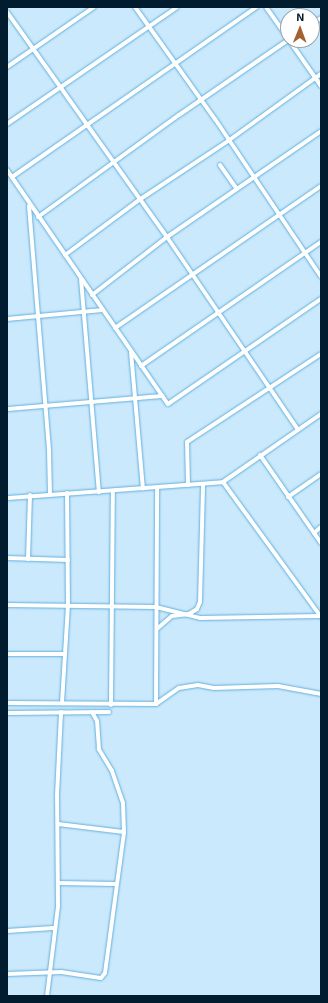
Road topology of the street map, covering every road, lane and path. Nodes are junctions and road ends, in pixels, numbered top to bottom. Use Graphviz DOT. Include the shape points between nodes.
graph roads {
  1 [pos="94,7"];
  2 [pos="135,7"];
  3 [pos="177,7"];
  4 [pos="257,7"];
  5 [pos="266,7"];
  6 [pos="7,12"];
  7 [pos="149,27"];
  8 [pos="280,28"];
  9 [pos="280,46"];
  10 [pos="294,48"];
  11 [pos="33,49"];
  12 [pos="174,62"];
  13 [pos="7,67"];
  14 [pos="321,74"];
  15 [pos="316,77"];
  16 [pos="61,86"];
  17 [pos="321,86"];
  18 [pos="201,100"];
  19 [pos="7,124"];
  20 [pos="87,124"];
  21 [pos="321,131"];
  22 [pos="228,141"];
  23 [pos="113,162"];
  24 [pos="220,165"];
  25 [pos="7,170"];
  26 [pos="12,177"];
  27 [pos="255,177"];
  28 [pos="321,186"];
  29 [pos="237,189"];
  30 [pos="139,200"];
  31 [pos="29,206"];
  32 [pos="280,216"];
  33 [pos="38,217"];
  34 [pos="167,237"];
  35 [pos="321,242"];
  36 [pos="305,253"];
  37 [pos="65,255"];
  38 [pos="193,276"];
  39 [pos="321,277"];
  40 [pos="81,279"];
  41 [pos="92,295"];
  42 [pos="321,299"];
  43 [pos="103,310"];
  44 [pos="218,312"];
  45 [pos="82,313"];
  46 [pos="38,316"];
  47 [pos="7,319"];
  48 [pos="115,328"];
  49 [pos="131,351"];
  50 [pos="245,351"];
  51 [pos="321,354"];
  52 [pos="141,366"];
  53 [pos="271,389"];
  54 [pos="162,396"];
  55 [pos="136,398"];
  56 [pos="90,402"];
  57 [pos="45,406"];
  58 [pos="7,409"];
  59 [pos="321,414"];
  60 [pos="298,430"];
  61 [pos="260,455"];
  62 [pos="321,474"];
  63 [pos="223,482"];
  64 [pos="203,484"];
  65 [pos="188,485"];
  66 [pos="143,488"];
  67 [pos="157,488"];
  68 [pos="113,491"];
  69 [pos="99,492"];
  70 [pos="67,493"];
  71 [pos="50,494"];
  72 [pos="30,495"];
  73 [pos="288,496"];
  74 [pos="7,498"];
  75 [pos="321,528"];
  76 [pos="314,533"];
  77 [pos="321,543"];
  78 [pos="7,558"];
  79 [pos="28,559"];
  80 [pos="68,560"];
  81 [pos="7,605"];
  82 [pos="68,606"];
  83 [pos="112,606"];
  84 [pos="156,607"];
  85 [pos="189,614"];
  86 [pos="321,616"];
  87 [pos="158,628"];
  88 [pos="7,654"];
  89 [pos="64,654"];
  90 [pos="321,694"];
  91 [pos="7,704"];
  92 [pos="62,704"];
  93 [pos="156,704"];
  94 [pos="111,705"];
  95 [pos="61,712"];
  96 [pos="92,712"];
  97 [pos="109,712"];
  98 [pos="7,713"];
  99 [pos="58,824"];
  100 [pos="124,832"];
  101 [pos="58,883"];
  102 [pos="115,884"];
  103 [pos="53,928"];
  104 [pos="7,931"];
  105 [pos="7,974"];
  106 [pos="48,975"];
  107 [pos="47,996"];
  1 -- 11 [label="street"];
  2 -- 7 [label="street"];
  3 -- 7 [label="street"];
  4 -- 12 [label="street"];
  5 -- 8 [label="street"];
  6 -- 11 [label="street"];
  7 -- 12 [label="street"];
  7 -- 16 [label="street"];
  9 -- 18 [label="street"];
  10 -- 15 [label="street"];
  11 -- 13 [label="street"];
  11 -- 16 [label="street"];
  12 -- 18 [label="street"];
  12 -- 20 [label="street"];
  14 -- 15 [label="street"];
  15 -- 17 [label="street"];
  15 -- 22 [label="street"];
  16 -- 19 [label="street"];
  16 -- 20 [label="street"];
  18 -- 22 [label="street"];
  18 -- 23 [label="street"];
  20 -- 23 [label="street"];
  20 -- 26 [label="street"];
  21 -- 27 [label="street"];
  22 -- 27 [label="street"];
  22 -- 30 [label="street"];
  23 -- 30 [label="street"];
  23 -- 33 [label="street"];
  24 -- 29 [label="street"];
  25 -- 26 [label="street"];
  26 -- 31 [label="street"];
  27 -- 29 [label="street"];
  27 -- 32 [label="street"];
  28 -- 32 [label="street"];
  29 -- 34 [label="street"];
  30 -- 34 [label="street"];
  30 -- 37 [label="street"];
  31 -- 33 [label="street"];
  31 -- 46 [label="street"];
  32 -- 36 [label="street"];
  32 -- 38 [label="street"];
  33 -- 37 [label="street"];
  34 -- 38 [label="street"];
  34 -- 41 [label="street"];
  35 -- 36 [label="street"];
  36 -- 39 [label="street"];
  36 -- 44 [label="street"];
  37 -- 40 [label="street"];
  38 -- 44 [label="street"];
  38 -- 48 [label="street"];
  40 -- 41 [label="street"];
  40 -- 45 [label="street"];
  41 -- 43 [label="street"];
  42 -- 50 [label="street"];
  43 -- 45 [label="street"];
  43 -- 48 [label="street"];
  44 -- 50 [label="street"];
  44 -- 52 [label="street"];
  45 -- 46 [label="street"];
  45 -- 56 [label="street"];
  46 -- 47 [label="street"];
  46 -- 57 [label="street"];
  48 -- 49 [label="street"];
  49 -- 52 [label="street"];
  49 -- 55 [label="street"];
  50 -- 53 [label="street"];
  50 -- 54 [label="street" via="168,404"];
  51 -- 53 [label="street"];
  52 -- 54 [label="street"];
  53 -- 60 [label="street"];
  53 -- 65 [label="street" via="187,442"];
  54 -- 55 [label="street"];
  55 -- 56 [label="street"];
  55 -- 66 [label="street"];
  56 -- 57 [label="street"];
  56 -- 69 [label="street"];
  57 -- 58 [label="street"];
  57 -- 71 [label="street"];
  59 -- 60 [label="street"];
  60 -- 61 [label="street"];
  61 -- 63 [label="street"];
  61 -- 73 [label="street"];
  62 -- 73 [label="street"];
  63 -- 64 [label="street"];
  63 -- 86 [label="street"];
  64 -- 65 [label="street"];
  64 -- 85 [label="street" via="200,602 197,609"];
  65 -- 67 [label="street"];
  66 -- 67 [label="street"];
  66 -- 68 [label="street"];
  67 -- 84 [label="street"];
  68 -- 69 [label="street"];
  68 -- 83 [label="street"];
  69 -- 70 [label="street"];
  70 -- 71 [label="street"];
  70 -- 80 [label="street"];
  71 -- 72 [label="street"];
  72 -- 74 [label="street"];
  72 -- 79 [label="street"];
  73 -- 76 [label="street"];
  75 -- 76 [label="street"];
  76 -- 77 [label="street"];
  78 -- 79 [label="street"];
  79 -- 80 [label="street"];
  80 -- 82 [label="street"];
  81 -- 82 [label="street"];
  82 -- 83 [label="street"];
  82 -- 89 [label="street"];
  83 -- 84 [label="street"];
  83 -- 94 [label="street"];
  84 -- 85 [label="street"];
  84 -- 87 [label="street"];
  85 -- 86 [label="street" via="200,618"];
  85 -- 87 [label="street" via="172,616"];
  87 -- 93 [label="street"];
  88 -- 89 [label="street"];
  89 -- 92 [label="street"];
  90 -- 93 [label="street" via="278,686 214,688 198,685 179,688"];
  91 -- 92 [label="street"];
  92 -- 94 [label="street"];
  93 -- 94 [label="street"];
  95 -- 96 [label="street"];
  95 -- 98 [label="street"];
  95 -- 99 [label="street"];
  96 -- 97 [label="street"];
  96 -- 100 [label="street" via="97,721 99,749 112,771 122,802"];
  99 -- 100 [label="street"];
  99 -- 101 [label="street"];
  100 -- 102 [label="street"];
  101 -- 102 [label="street"];
  101 -- 103 [label="street" via="58,906"];
  102 -- 106 [label="street" via="105,973 101,978 72,973"];
  103 -- 104 [label="street"];
  103 -- 106 [label="street"];
  105 -- 106 [label="street"];
  106 -- 107 [label="street"];
}
